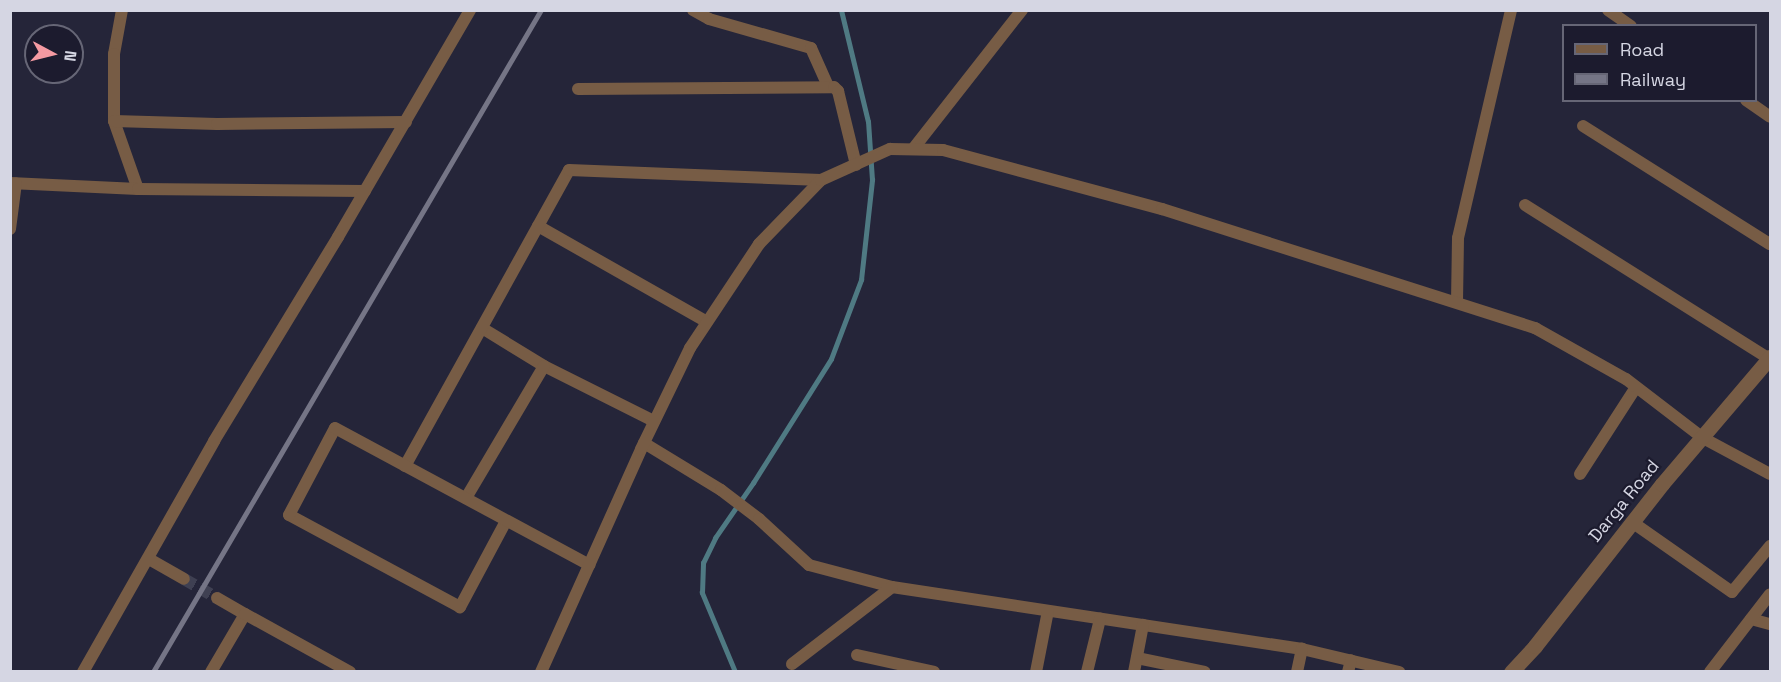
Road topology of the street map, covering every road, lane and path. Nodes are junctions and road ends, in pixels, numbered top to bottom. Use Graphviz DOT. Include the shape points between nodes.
graph roads {
  1 [pos="122,10"];
  2 [pos="470,10"];
  3 [pos="693,10"];
  4 [pos="1022,10"];
  5 [pos="1510,10"];
  6 [pos="1608,10"];
  7 [pos="1628,24"];
  8 [pos="828,86"];
  9 [pos="578,89"];
  10 [pos="1749,102"];
  11 [pos="1770,117"];
  12 [pos="114,121"];
  13 [pos="406,122"];
  14 [pos="1583,126"];
  15 [pos="913,149"];
  16 [pos="859,164"];
  17 [pos="821,180"];
  18 [pos="13,183"];
  19 [pos="138,189"];
  20 [pos="365,190"];
  21 [pos="1525,205"];
  22 [pos="538,226"];
  23 [pos="10,229"];
  24 [pos="1770,244"];
  25 [pos="1457,302"];
  26 [pos="707,322"];
  27 [pos="482,328"];
  28 [pos="1770,358"];
  29 [pos="544,366"];
  30 [pos="1636,387"];
  31 [pos="654,422"];
  32 [pos="1703,438"];
  33 [pos="644,443"];
  34 [pos="405,466"];
  35 [pos="1580,474"];
  36 [pos="1770,474"];
  37 [pos="466,498"];
  38 [pos="506,521"];
  39 [pos="1632,522"];
  40 [pos="1770,546"];
  41 [pos="149,559"];
  42 [pos="588,565"];
  43 [pos="184,579"];
  44 [pos="892,587"];
  45 [pos="1770,594"];
  46 [pos="217,598"];
  47 [pos="1048,611"];
  48 [pos="245,614"];
  49 [pos="1100,619"];
  50 [pos="1751,619"];
  51 [pos="1770,624"];
  52 [pos="1143,625"];
  53 [pos="1302,649"];
  54 [pos="857,655"];
  55 [pos="1137,658"];
  56 [pos="792,664"];
  57 [pos="1349,666"];
  58 [pos="343,670"];
  59 [pos="1392,671"];
  60 [pos="1512,671"];
  61 [pos="83,672"];
  62 [pos="211,672"];
  63 [pos="541,672"];
  64 [pos="934,672"];
  65 [pos="1036,672"];
  66 [pos="1087,672"];
  67 [pos="1134,672"];
  68 [pos="1205,672"];
  69 [pos="1297,672"];
  70 [pos="1710,672"];
  1 -- 12 [label="street" via="114,54"];
  2 -- 13 [label="street"];
  3 -- 8 [label="street" via="709,19 811,48"];
  4 -- 15 [label="street"];
  5 -- 25 [label="street" via="1458,238"];
  6 -- 7 [label="street"];
  8 -- 9 [label="street"];
  8 -- 16 [label="street" via="838,91"];
  10 -- 11 [label="street"];
  12 -- 13 [label="street"];
  12 -- 19 [label="street"];
  13 -- 20 [label="street"];
  14 -- 24 [label="street"];
  15 -- 16 [label="street" via="890,148"];
  15 -- 25 [label="street" via="943,150 1162,210"];
  16 -- 17 [label="street"];
  17 -- 22 [label="street" via="569,170"];
  17 -- 26 [label="street" via="759,244"];
  18 -- 19 [label="street"];
  18 -- 23 [label="street"];
  19 -- 20 [label="street"];
  20 -- 41 [label="street" via="214,441"];
  21 -- 28 [label="street"];
  22 -- 26 [label="street"];
  22 -- 27 [label="street"];
  25 -- 30 [label="street" via="1534,328"];
  26 -- 31 [label="street"];
  27 -- 29 [label="street"];
  27 -- 34 [label="street"];
  28 -- 32 [label="street, Darga Road"];
  29 -- 31 [label="street"];
  29 -- 37 [label="street"];
  30 -- 32 [label="street"];
  30 -- 35 [label="street"];
  31 -- 33 [label="street"];
  32 -- 36 [label="street"];
  32 -- 39 [label="street, Darga Road"];
  33 -- 42 [label="street"];
  33 -- 44 [label="street" via="721,490 809,565"];
  34 -- 37 [label="street"];
  34 -- 38 [label="street" via="335,428 289,515 460,607"];
  37 -- 38 [label="street"];
  38 -- 42 [label="street"];
  39 -- 40 [label="street" via="1732,592"];
  39 -- 60 [label="street, Darga Road"];
  41 -- 43 [label="street"];
  41 -- 61 [label="street"];
  42 -- 63 [label="street"];
  44 -- 47 [label="street"];
  44 -- 56 [label="street"];
  45 -- 50 [label="street"];
  46 -- 48 [label="street"];
  47 -- 49 [label="street"];
  47 -- 65 [label="street"];
  48 -- 58 [label="street"];
  48 -- 62 [label="street"];
  49 -- 52 [label="street"];
  49 -- 66 [label="street"];
  50 -- 51 [label="street"];
  50 -- 70 [label="street"];
  52 -- 53 [label="street"];
  52 -- 55 [label="street"];
  53 -- 57 [label="street"];
  53 -- 69 [label="street"];
  54 -- 64 [label="street"];
  55 -- 67 [label="street"];
  55 -- 68 [label="street"];
  57 -- 59 [label="street"];
}
